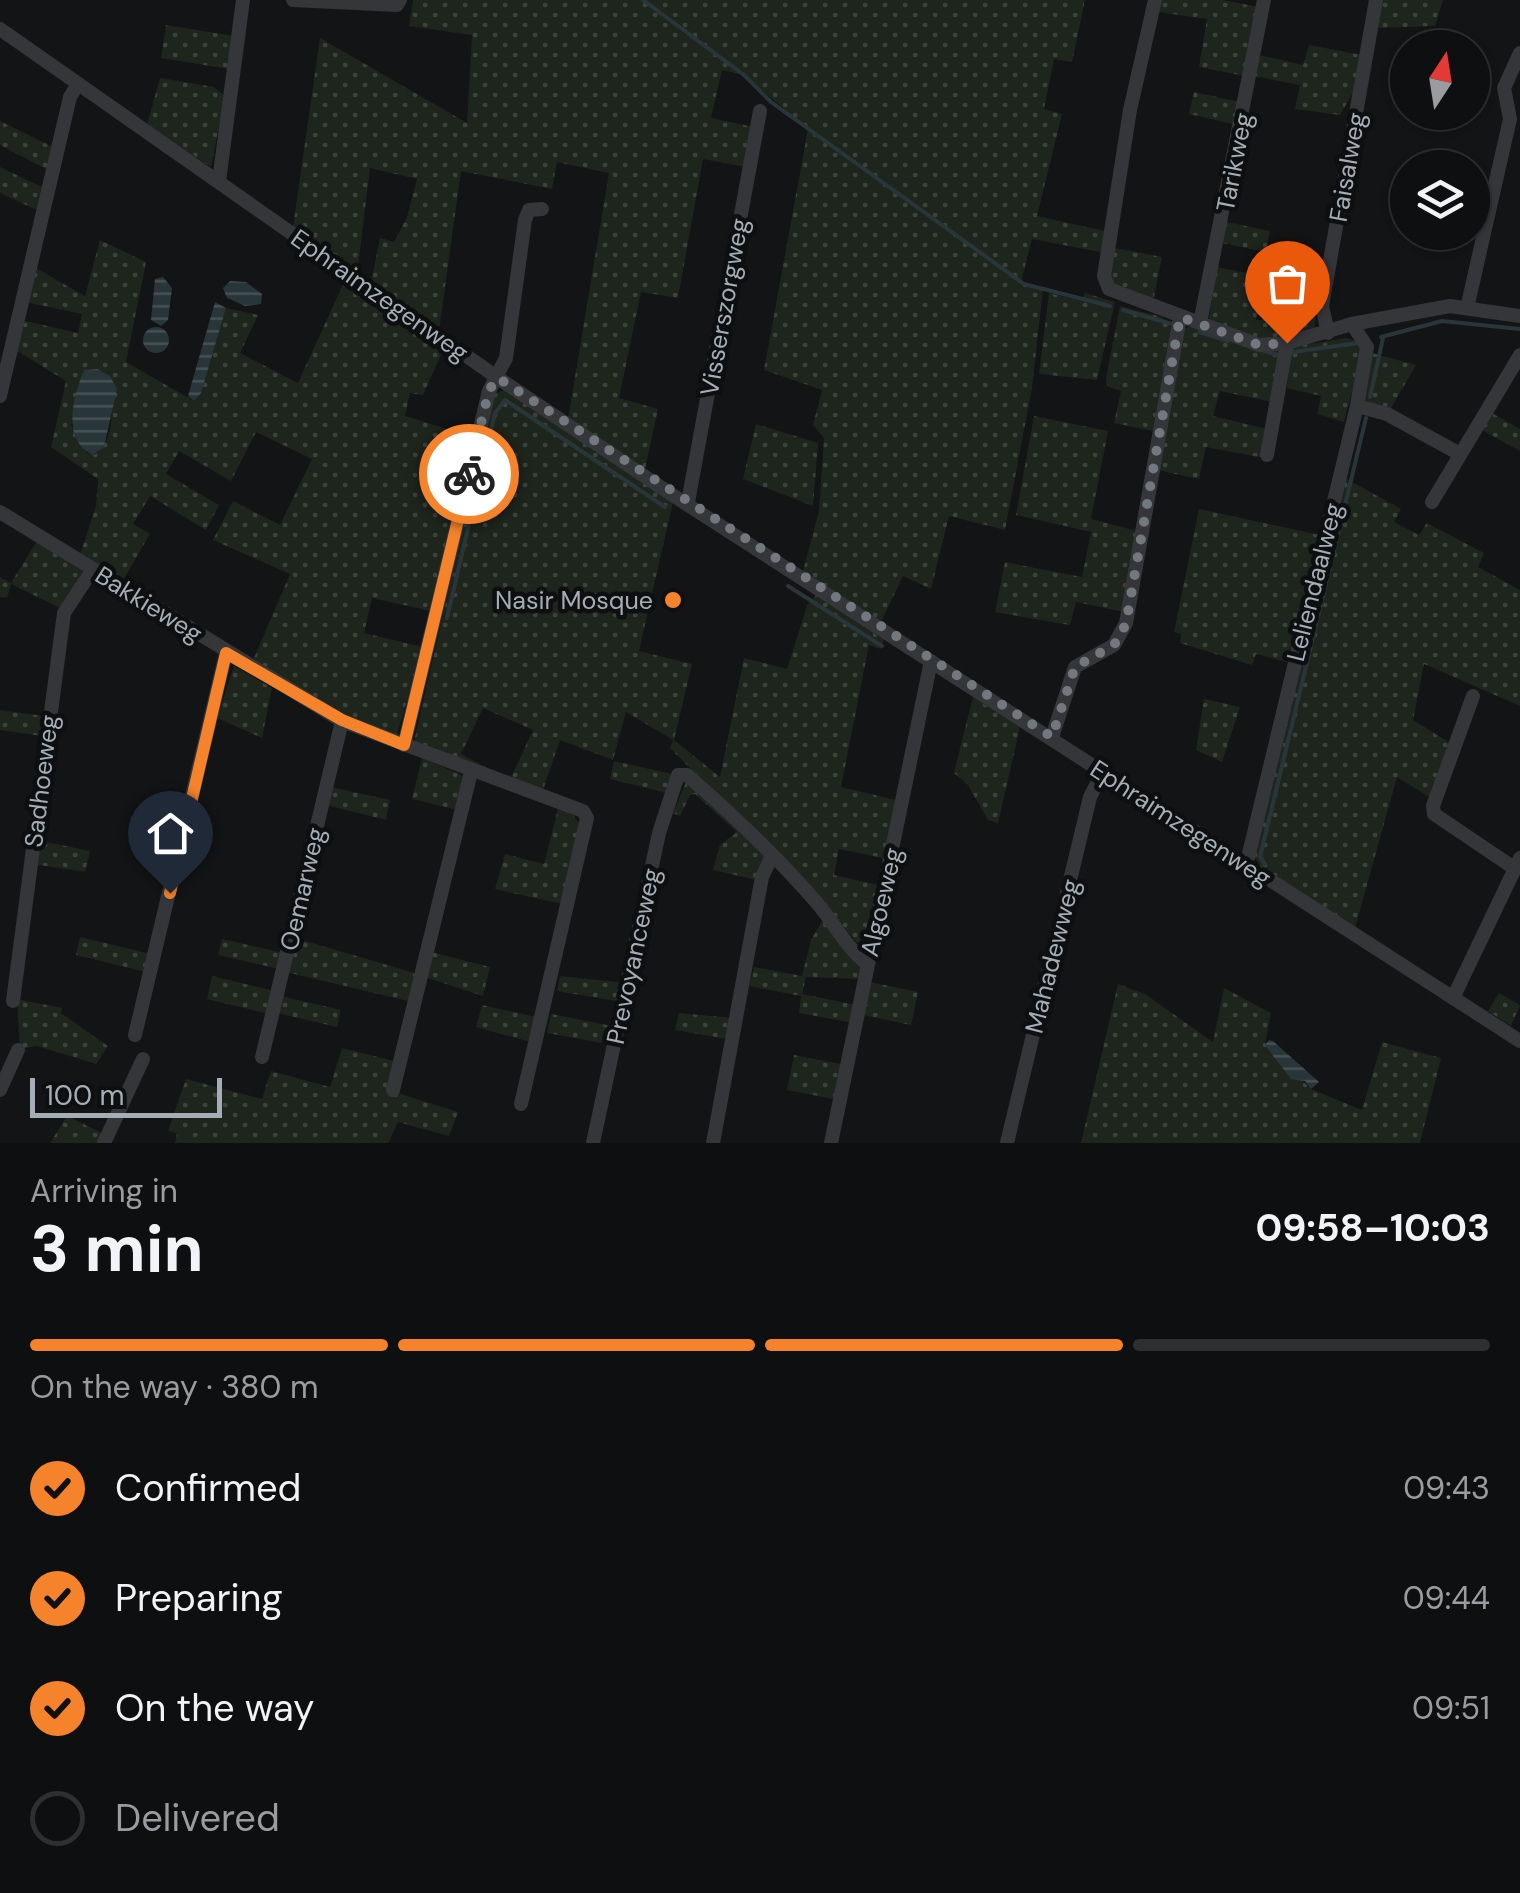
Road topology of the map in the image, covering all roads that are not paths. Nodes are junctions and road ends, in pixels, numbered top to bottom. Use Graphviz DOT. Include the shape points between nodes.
graph roads {
  1 [pos="245,0"];
  2 [pos="293,0"];
  3 [pos="400,0"];
  4 [pos="1154,0"];
  5 [pos="1264,0"];
  6 [pos="1376,0"];
  7 [pos="0,30"];
  8 [pos="1520,53"];
  9 [pos="78,84"];
  10 [pos="760,111"];
  11 [pos="220,181"];
  12 [pos="542,209"];
  13 [pos="1467,308"];
  14 [pos="1520,316"];
  15 [pos="1180,317"];
  16 [pos="1200,323"];
  17 [pos="1352,324"];
  18 [pos="1328,333"];
  19 [pos="1287,343"];
  20 [pos="1520,354"];
  21 [pos="498,378"];
  22 [pos="0,396"];
  23 [pos="1357,406"];
  24 [pos="1460,454"];
  25 [pos="1267,455"];
  26 [pos="688,502"];
  27 [pos="1432,502"];
  28 [pos="0,512"];
  29 [pos="93,569"];
  30 [pos="226,653"];
  31 [pos="931,661"];
  32 [pos="1473,696"];
  33 [pos="342,720"];
  34 [pos="1052,737"];
  35 [pos="404,745"];
  36 [pos="470,772"];
  37 [pos="1104,772"];
  38 [pos="772,856"];
  39 [pos="1517,862"];
  40 [pos="1246,866"];
  41 [pos="867,964"];
  42 [pos="1454,998"];
  43 [pos="13,1002"];
  44 [pos="1520,1017"];
  45 [pos="135,1036"];
  46 [pos="1515,1037"];
  47 [pos="18,1050"];
  48 [pos="262,1057"];
  49 [pos="143,1059"];
  50 [pos="0,1090"];
  51 [pos="394,1090"];
  52 [pos="521,1104"];
  53 [pos="104,1143"];
  54 [pos="593,1143"];
  55 [pos="713,1143"];
  56 [pos="831,1143"];
  57 [pos="1007,1143"];
  1 -- 11 [label="street"];
  2 -- 3 [label="street" via="378,6"];
  4 -- 15 [label="street" via="1104,276 1109,290"];
  5 -- 16 [label="street, Tarikweg"];
  6 -- 18 [label="street, Faisalweg" via="1322,306"];
  7 -- 9 [label="street, Ephraimzegenweg"];
  8 -- 13 [label="street" via="1504,88 1510,119"];
  9 -- 11 [label="street, Ephraimzegenweg"];
  9 -- 22 [label="street"];
  10 -- 26 [label="street, Visserszorgweg"];
  11 -- 21 [label="street, Ephraimzegenweg"];
  12 -- 21 [label="street" via="529,210 524,220"];
  13 -- 14 [label="street"];
  13 -- 17 [label="street"];
  15 -- 16 [label="street"];
  15 -- 34 [label="street" via="1126,624 1114,645 1075,667"];
  16 -- 19 [label="street" via="1259,345"];
  17 -- 18 [label="street"];
  17 -- 23 [label="street, Leliendaalweg" via="1367,347"];
  18 -- 19 [label="street"];
  19 -- 25 [label="street"];
  20 -- 24 [label="street"];
  21 -- 26 [label="street, Ephraimzegenweg"];
  21 -- 35 [label="street" via="489,390"];
  23 -- 24 [label="street" via="1387,414"];
  23 -- 40 [label="street, Leliendaalweg"];
  24 -- 27 [label="street"];
  26 -- 31 [label="street, Ephraimzegenweg"];
  28 -- 29 [label="street, Bakkieweg"];
  29 -- 30 [label="street, Bakkieweg"];
  29 -- 43 [label="street, Sadhoeweg" via="64,614"];
  30 -- 33 [label="street, Bakkieweg"];
  30 -- 45 [label="street"];
  31 -- 34 [label="street, Ephraimzegenweg"];
  31 -- 41 [label="street, Algoeweg"];
  32 -- 39 [label="street" via="1433,806 1440,819"];
  33 -- 35 [label="street, Bakkieweg"];
  33 -- 48 [label="street, Oemarweg"];
  34 -- 37 [label="street, Ephraimzegenweg"];
  35 -- 36 [label="street, Bakkieweg"];
  36 -- 51 [label="street"];
  36 -- 52 [label="street, Bakkieweg" via="576,808 587,818"];
  37 -- 40 [label="street, Ephraimzegenweg"];
  37 -- 57 [label="street, Mahadewweg" via="1090,797"];
  38 -- 41 [label="street"];
  38 -- 54 [label="street, Prevoyanceweg" via="722,805 682,774 674,779"];
  38 -- 55 [label="street" via="762,877"];
  39 -- 42 [label="street"];
  40 -- 42 [label="street, Ephraimzegenweg"];
  41 -- 56 [label="street, Algoeweg"];
  42 -- 46 [label="street, Ephraimzegenweg"];
  44 -- 46 [label="street"];
  47 -- 50 [label="street"];
  49 -- 53 [label="street"];
}
